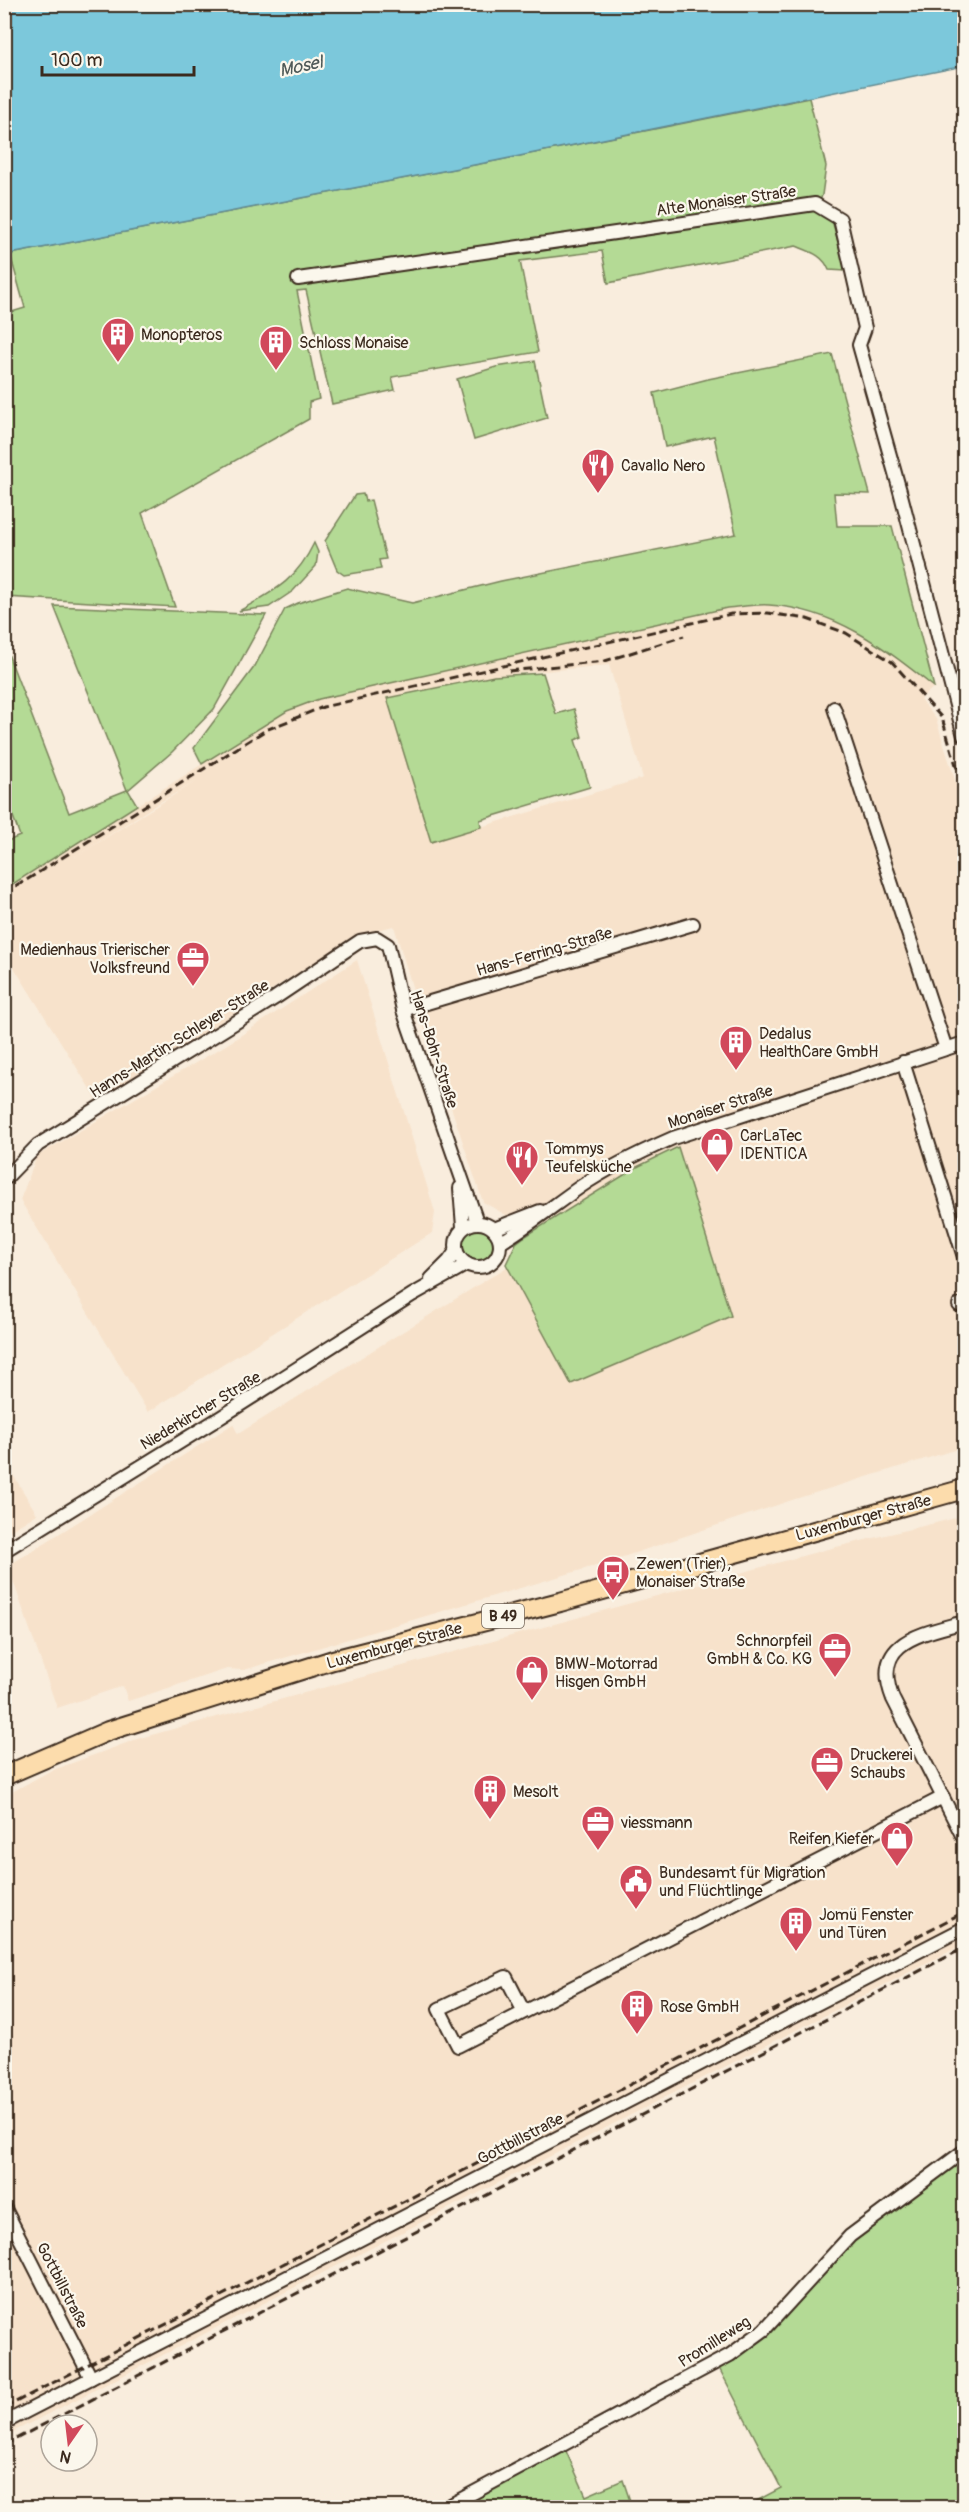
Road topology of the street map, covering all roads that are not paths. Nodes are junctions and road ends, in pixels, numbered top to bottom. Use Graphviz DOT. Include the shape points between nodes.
graph roads {
  1 [pos="298,279"];
  2 [pos="834,708"];
  3 [pos="964,735"];
  4 [pos="693,924"];
  5 [pos="377,938"];
  6 [pos="403,1010"];
  7 [pos="964,1043"];
  8 [pos="946,1049"];
  9 [pos="903,1062"];
  10 [pos="459,1175"];
  11 [pos="6,1178"];
  12 [pos="558,1204"];
  13 [pos="477,1222"];
  14 [pos="463,1227"];
  15 [pos="494,1229"];
  16 [pos="500,1243"];
  17 [pos="456,1251"];
  18 [pos="964,1257"];
  19 [pos="467,1264"];
  20 [pos="412,1295"];
  21 [pos="964,1489"];
  22 [pos="4,1551"];
  23 [pos="964,1623"];
  24 [pos="4,1776"];
  25 [pos="943,1797"];
  26 [pos="964,1839"];
  27 [pos="964,1928"];
  28 [pos="524,2012"];
  29 [pos="964,2151"];
  30 [pos="4,2207"];
  31 [pos="91,2378"];
  32 [pos="4,2423"];
  33 [pos="445,2508"];
  1 -- 3 [label="street, Alte Monaiser Straße" via="815,204 840,219 865,328 859,345"];
  2 -- 8 [label="street"];
  4 -- 6 [label="street, Hans-Ferring-Straße"];
  5 -- 6 [label="street, Hans-Bohr-Straße" via="388,945"];
  5 -- 11 [label="street, Hanns-Martin-Schleyer-Straße" via="360,941 38,1145"];
  6 -- 10 [label="street, Hans-Bohr-Straße"];
  7 -- 8 [label="street, Monaiser Straße"];
  8 -- 9 [label="street, Monaiser Straße"];
  9 -- 12 [label="street, Monaiser Straße" via="674,1138 631,1157"];
  9 -- 18 [label="street"];
  10 -- 13 [label="street, Hans-Bohr-Straße"];
  10 -- 14 [label="street, Hans-Bohr-Straße"];
  12 -- 15 [label="street, Monaiser Straße"];
  12 -- 16 [label="street, Monaiser Straße"];
  13 -- 14 [label="street"];
  13 -- 15 [label="street"];
  14 -- 17 [label="street" via="456,1240"];
  15 -- 16 [label="street"];
  16 -- 19 [label="street" via="492,1262 476,1267"];
  17 -- 19 [label="street"];
  17 -- 20 [label="street, Niederkircher Straße"];
  19 -- 20 [label="street, Niederkircher Straße"];
  20 -- 22 [label="street, Niederkircher Straße"];
  21 -- 24 [label="main road, Luxemburger Straße / B 49" via="560,1602 333,1660 108,1731"];
  23 -- 25 [label="street" via="912,1636 893,1653 888,1675 893,1699"];
  25 -- 26 [label="street"];
  25 -- 28 [label="street"];
  27 -- 31 [label="street, Gottbillstraße"];
  28 -- 28 [label="street" via="458,2046 439,2009 506,1977"];
  29 -- 33 [label="street, Promilleweg" via="850,2236 764,2330 729,2355"];
  30 -- 31 [label="street, Gottbillstraße"];
  31 -- 32 [label="street, Gottbillstraße"];
}
